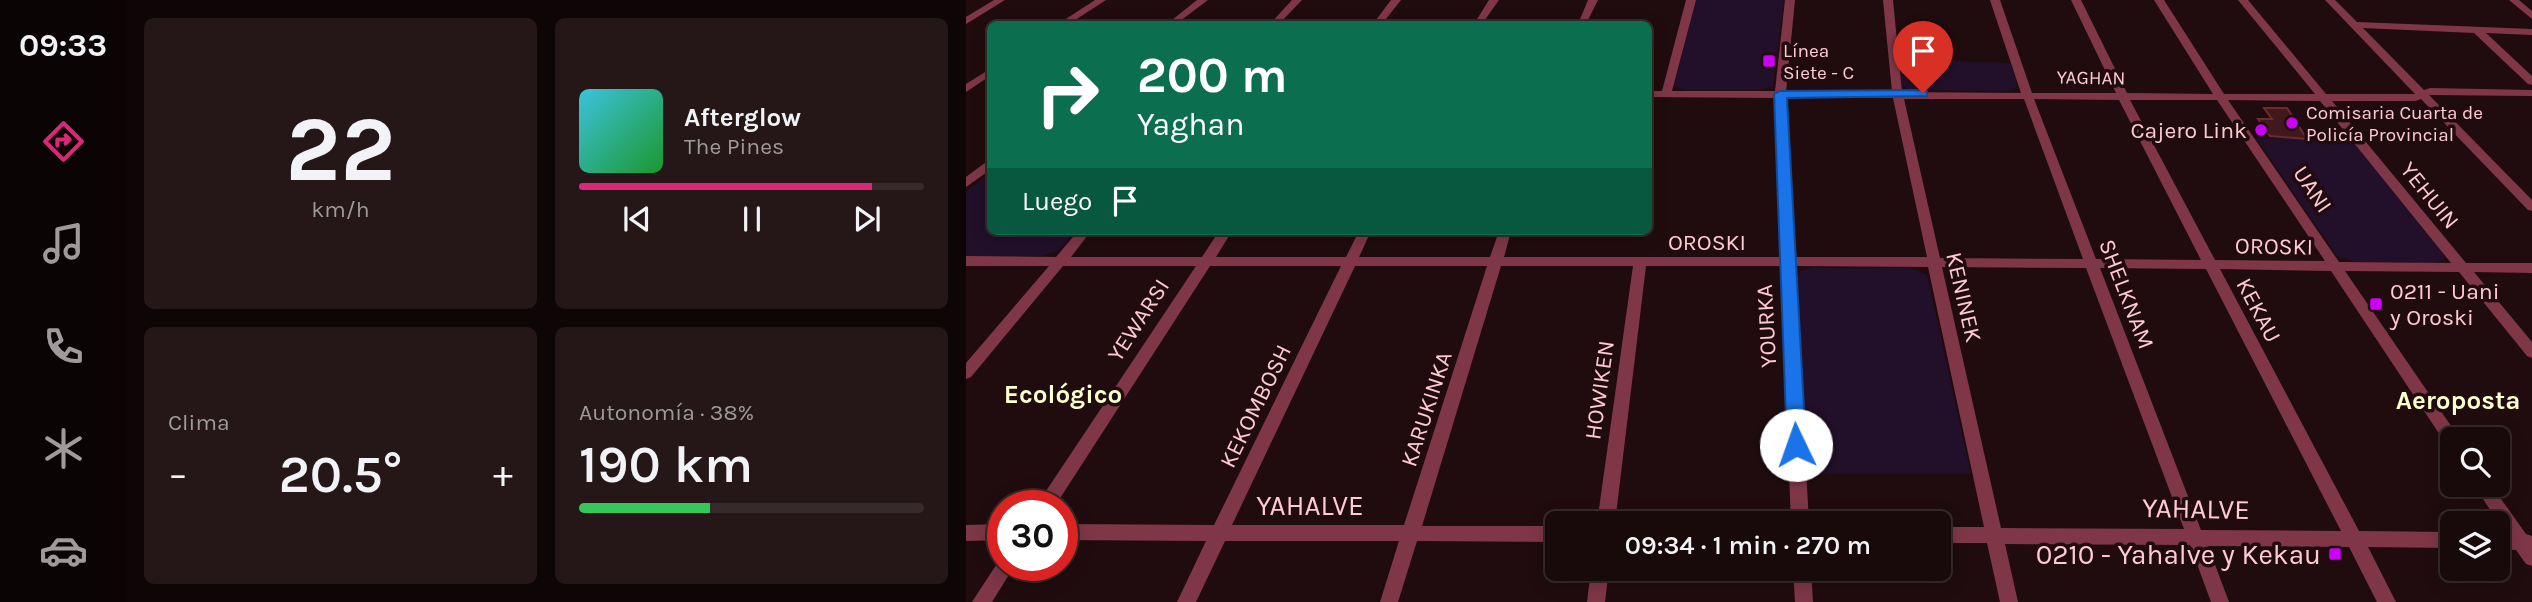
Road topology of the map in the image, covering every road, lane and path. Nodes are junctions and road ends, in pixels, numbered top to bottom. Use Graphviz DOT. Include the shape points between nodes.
graph roads {
  1 [pos="1000,0"];
  2 [pos="1101,0"];
  3 [pos="1203,0"];
  4 [pos="1297,0"];
  5 [pos="1396,0"];
  6 [pos="1494,0"];
  7 [pos="1593,0"];
  8 [pos="1691,0"];
  9 [pos="1790,0"];
  10 [pos="1888,0"];
  11 [pos="1995,0"];
  12 [pos="2076,0"];
  13 [pos="2159,0"];
  14 [pos="2243,0"];
  15 [pos="2330,0"];
  16 [pos="2514,0"];
  17 [pos="2532,16"];
  18 [pos="966,20"];
  19 [pos="1068,21"];
  20 [pos="1175,21"];
  21 [pos="1276,21"];
  22 [pos="1379,21"];
  23 [pos="1480,21"];
  24 [pos="1583,21"];
  25 [pos="2356,25"];
  26 [pos="2476,29"];
  27 [pos="2532,32"];
  28 [pos="987,74"];
  29 [pos="2532,82"];
  30 [pos="987,85"];
  31 [pos="968,86"];
  32 [pos="1897,93"];
  33 [pos="2532,93"];
  34 [pos="1652,94"];
  35 [pos="1666,94"];
  36 [pos="1780,94"];
  37 [pos="2027,94"];
  38 [pos="2122,95"];
  39 [pos="2422,95"];
  40 [pos="2220,96"];
  41 [pos="2323,97"];
  42 [pos="987,167"];
  43 [pos="966,183"];
  44 [pos="2532,207"];
  45 [pos="1082,235"];
  46 [pos="1223,235"];
  47 [pos="1363,235"];
  48 [pos="1504,235"];
  49 [pos="966,261"];
  50 [pos="1933,261"];
  51 [pos="1060,262"];
  52 [pos="1787,262"];
  53 [pos="1204,263"];
  54 [pos="1350,263"];
  55 [pos="1495,263"];
  56 [pos="1640,263"];
  57 [pos="2091,263"];
  58 [pos="2210,266"];
  59 [pos="2336,268"];
  60 [pos="2463,268"];
  61 [pos="2532,268"];
  62 [pos="2532,352"];
  63 [pos="966,373"];
  64 [pos="2444,427"];
  65 [pos="1055,490"];
  66 [pos="2491,497"];
  67 [pos="1608,511"];
  68 [pos="1799,511"];
  69 [pos="987,532"];
  70 [pos="1078,532"];
  71 [pos="966,533"];
  72 [pos="1219,533"];
  73 [pos="1409,534"];
  74 [pos="1545,534"];
  75 [pos="1951,535"];
  76 [pos="1994,535"];
  77 [pos="2195,536"];
  78 [pos="2354,538"];
  79 [pos="2440,540"];
  80 [pos="2526,542"];
  81 [pos="2532,558"];
  82 [pos="995,581"];
  83 [pos="1599,581"];
  84 [pos="1803,581"];
  85 [pos="981,602"];
  86 [pos="1186,602"];
  87 [pos="1389,602"];
  88 [pos="1596,602"];
  89 [pos="1804,602"];
  90 [pos="2009,602"];
  91 [pos="2220,602"];
  92 [pos="2387,602"];
  1 -- 18 [label="street"];
  2 -- 19 [label="street"];
  3 -- 20 [label="street"];
  4 -- 21 [label="street"];
  5 -- 22 [label="street"];
  6 -- 23 [label="street"];
  7 -- 24 [label="street"];
  8 -- 35 [label="street"];
  9 -- 36 [label="street, YOURKA"];
  10 -- 32 [label="street, KENINEK"];
  11 -- 37 [label="street, SHELKNAM"];
  12 -- 38 [label="street, KEKAU"];
  13 -- 40 [label="street, UANI"];
  14 -- 41 [label="street, YEHUIN"];
  15 -- 25 [label="street"];
  16 -- 17 [label="street"];
  25 -- 26 [label="street"];
  25 -- 39 [label="street"];
  26 -- 27 [label="street"];
  26 -- 29 [label="street"];
  28 -- 31 [label="street"];
  30 -- 31 [label="street"];
  32 -- 36 [label="street, YAGHAN"];
  32 -- 37 [label="street, YAGHAN"];
  32 -- 50 [label="street, KENINEK"];
  33 -- 39 [label="street, YAGHAN" via="2430,91"];
  34 -- 35 [label="street, YAGHAN"];
  35 -- 36 [label="street, YAGHAN"];
  36 -- 52 [label="street, YOURKA"];
  37 -- 38 [label="street, YAGHAN"];
  37 -- 57 [label="street, SHELKNAM"];
  38 -- 40 [label="street, YAGHAN"];
  38 -- 58 [label="street, KEKAU"];
  39 -- 41 [label="street, YAGHAN"];
  39 -- 44 [label="street"];
  40 -- 41 [label="street, YAGHAN"];
  40 -- 59 [label="street, UANI"];
  41 -- 60 [label="street, YEHUIN"];
  42 -- 43 [label="street"];
  45 -- 51 [label="street"];
  46 -- 53 [label="street, YEWARSI"];
  47 -- 54 [label="street, KEKOMBOSH"];
  48 -- 55 [label="street, KARUKINKA"];
  49 -- 51 [label="street, OROSKI"];
  50 -- 52 [label="street, OROSKI"];
  50 -- 57 [label="street, OROSKI"];
  50 -- 76 [label="street, KENINEK"];
  51 -- 53 [label="street, OROSKI"];
  51 -- 63 [label="street"];
  52 -- 56 [label="street, OROSKI"];
  52 -- 68 [label="street, YOURKA"];
  53 -- 54 [label="street, OROSKI"];
  53 -- 65 [label="street, YEWARSI"];
  54 -- 55 [label="street, OROSKI"];
  54 -- 72 [label="street, KEKOMBOSH"];
  55 -- 56 [label="street, OROSKI"];
  55 -- 73 [label="street, KARUKINKA"];
  56 -- 67 [label="street, HOWIKEN"];
  57 -- 58 [label="street, OROSKI"];
  57 -- 77 [label="street, SHELKNAM"];
  58 -- 59 [label="street, OROSKI"];
  58 -- 78 [label="street, KEKAU"];
  59 -- 60 [label="street, OROSKI"];
  59 -- 64 [label="street, UANI"];
  60 -- 61 [label="street, OROSKI"];
  60 -- 62 [label="street, YEHUIN"];
  66 -- 80 [label="street"];
  69 -- 71 [label="street"];
  70 -- 72 [label="street, YAHALVE"];
  72 -- 73 [label="street, YAHALVE"];
  72 -- 86 [label="street, KEKOMBOSH"];
  73 -- 74 [label="street, YAHALVE"];
  73 -- 87 [label="street, KARUKINKA"];
  75 -- 76 [label="street, YAHALVE"];
  76 -- 77 [label="street, YAHALVE"];
  76 -- 90 [label="street, KENINEK"];
  77 -- 78 [label="street, YAHALVE"];
  77 -- 91 [label="street, SHELKNAM"];
  78 -- 79 [label="street, YAHALVE"];
  78 -- 92 [label="street, KEKAU"];
  80 -- 81 [label="street"];
  82 -- 85 [label="street"];
  83 -- 88 [label="street"];
  84 -- 89 [label="street"];
}
